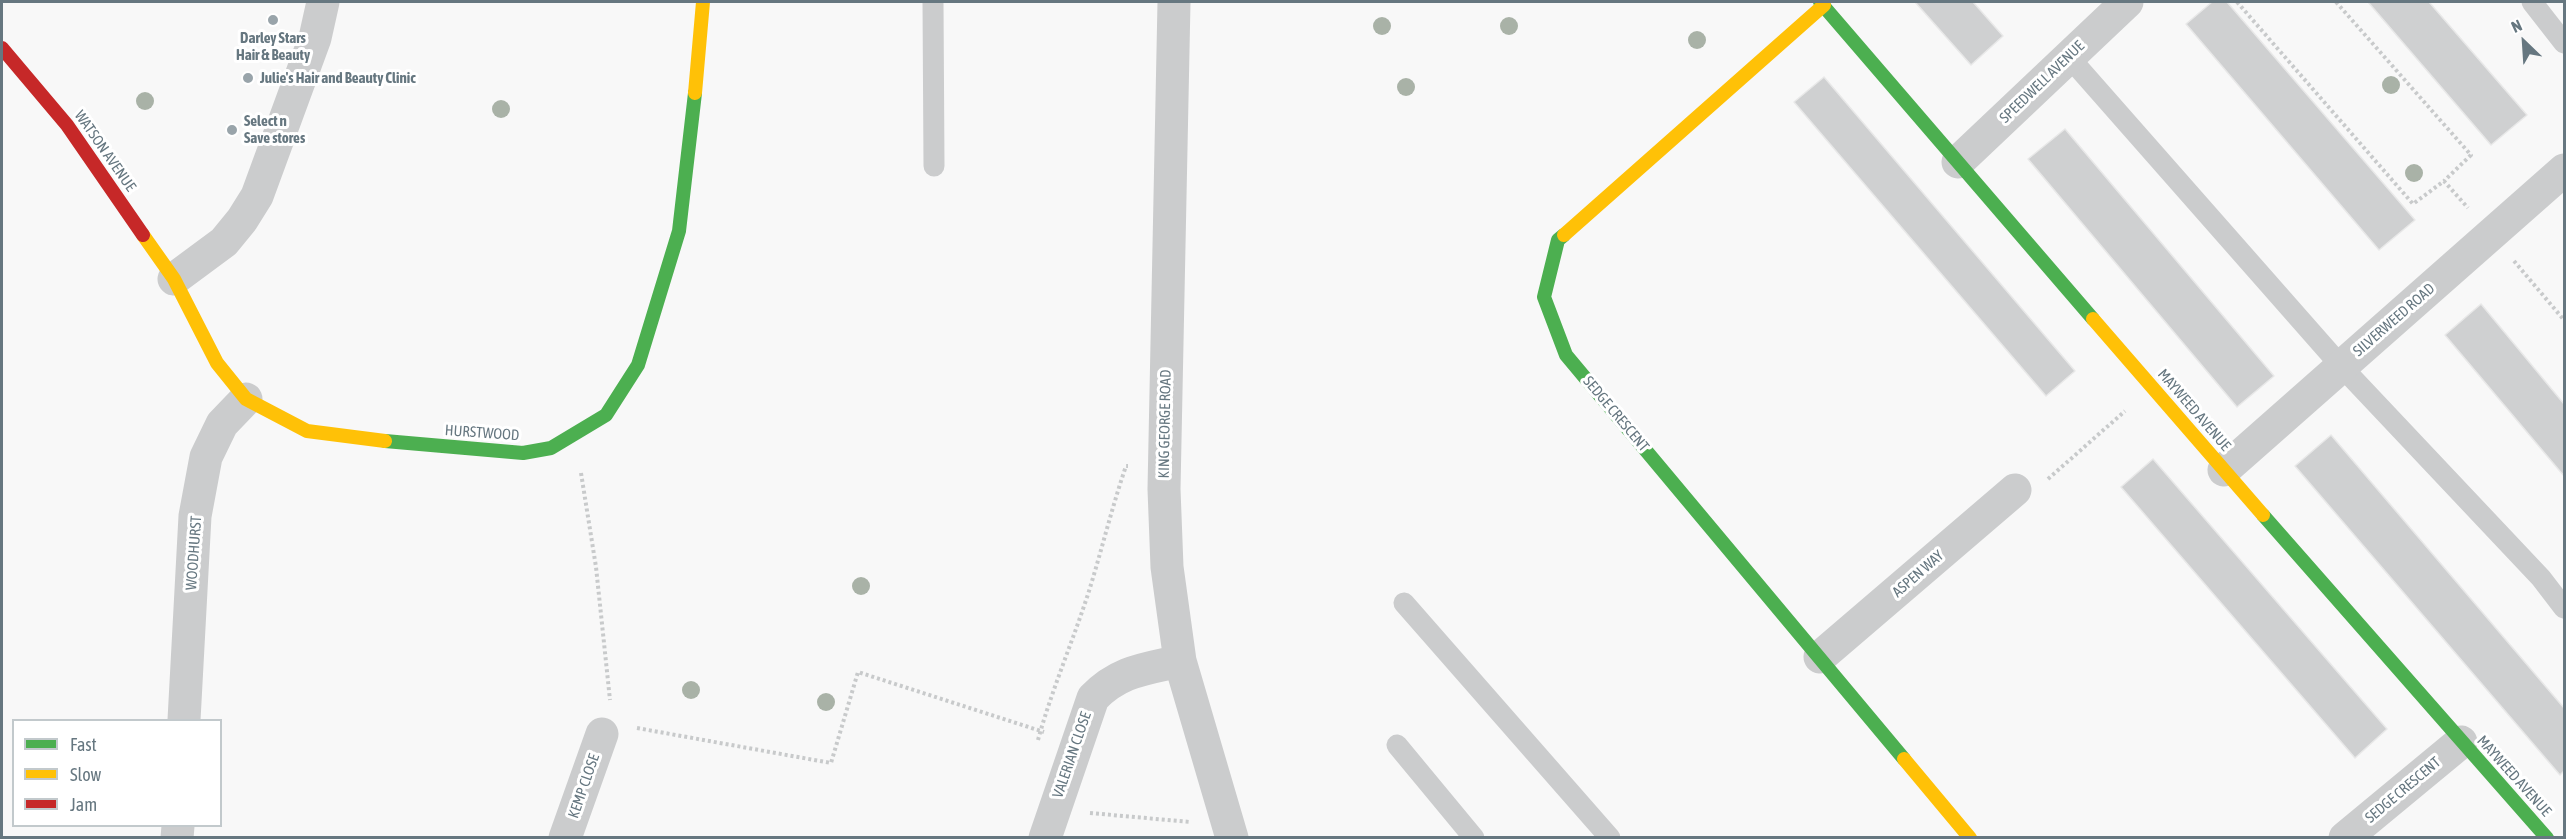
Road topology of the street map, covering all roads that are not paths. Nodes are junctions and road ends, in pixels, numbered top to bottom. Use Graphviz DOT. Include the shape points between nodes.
graph roads {
  1 [pos="324,2"];
  2 [pos="704,2"];
  3 [pos="933,2"];
  4 [pos="1174,2"];
  5 [pos="2127,2"];
  6 [pos="2532,2"];
  7 [pos="1822,3"];
  8 [pos="2565,43"];
  9 [pos="2,48"];
  10 [pos="2069,57"];
  11 [pos="1958,162"];
  12 [pos="934,166"];
  13 [pos="2565,170"];
  14 [pos="174,279"];
  15 [pos="2341,366"];
  16 [pos="246,399"];
  17 [pos="2224,470"];
  18 [pos="2015,490"];
  19 [pos="1404,603"];
  20 [pos="2565,608"];
  21 [pos="1820,657"];
  22 [pos="1180,661"];
  23 [pos="184,719"];
  24 [pos="607,729"];
  25 [pos="2461,742"];
  26 [pos="1397,745"];
  27 [pos="2565,830"];
  28 [pos="1230,831"];
  29 [pos="565,837"];
  30 [pos="1045,837"];
  31 [pos="1474,837"];
  32 [pos="1610,837"];
  33 [pos="1970,837"];
  34 [pos="2345,837"];
  35 [pos="2547,837"];
  36 [pos="2556,837"];
  1 -- 14 [label="street" via="315,38 257,196 224,242"];
  2 -- 16 [label="street, HURSTWOOD" via="679,231 638,365 606,415 551,448 523,453 308,431"];
  3 -- 12 [label="lane"];
  4 -- 22 [label="street, KING GEORGE ROAD" via="1164,460 1167,567"];
  5 -- 10 [label="street, SPEEDWELL AVENUE"];
  6 -- 8 [label="lane"];
  7 -- 11 [label="street, MAYWEED AVENUE"];
  7 -- 21 [label="street, SEDGE CRESCENT" via="1558,240 1544,297 1566,354"];
  9 -- 14 [label="street, WATSON AVENUE" via="67,125"];
  10 -- 11 [label="street, SPEEDWELL AVENUE"];
  10 -- 15 [label="lane"];
  11 -- 17 [label="street, MAYWEED AVENUE"];
  13 -- 15 [label="street, SILVERWEED ROAD"];
  14 -- 16 [label="street, HURSTWOOD" via="217,363"];
  15 -- 17 [label="street, SILVERWEED ROAD"];
  15 -- 20 [label="lane"];
  16 -- 23 [label="street, WOODHURST" via="222,424 206,457 195,516"];
  17 -- 25 [label="street, MAYWEED AVENUE"];
  18 -- 21 [label="street, ASPEN WAY"];
  19 -- 32 [label="lane"];
  21 -- 33 [label="street, SEDGE CRESCENT"];
  22 -- 28 [label="street, KING GEORGE ROAD"];
  22 -- 30 [label="street, VALERIAN CLOSE" via="1134,671 1108,682 1093,698"];
  24 -- 29 [label="street, KEMP CLOSE"];
  25 -- 34 [label="street, SEDGE CRESCENT"];
  25 -- 35 [label="street, MAYWEED AVENUE"];
  26 -- 31 [label="lane"];
  27 -- 36 [label="street"];
}
